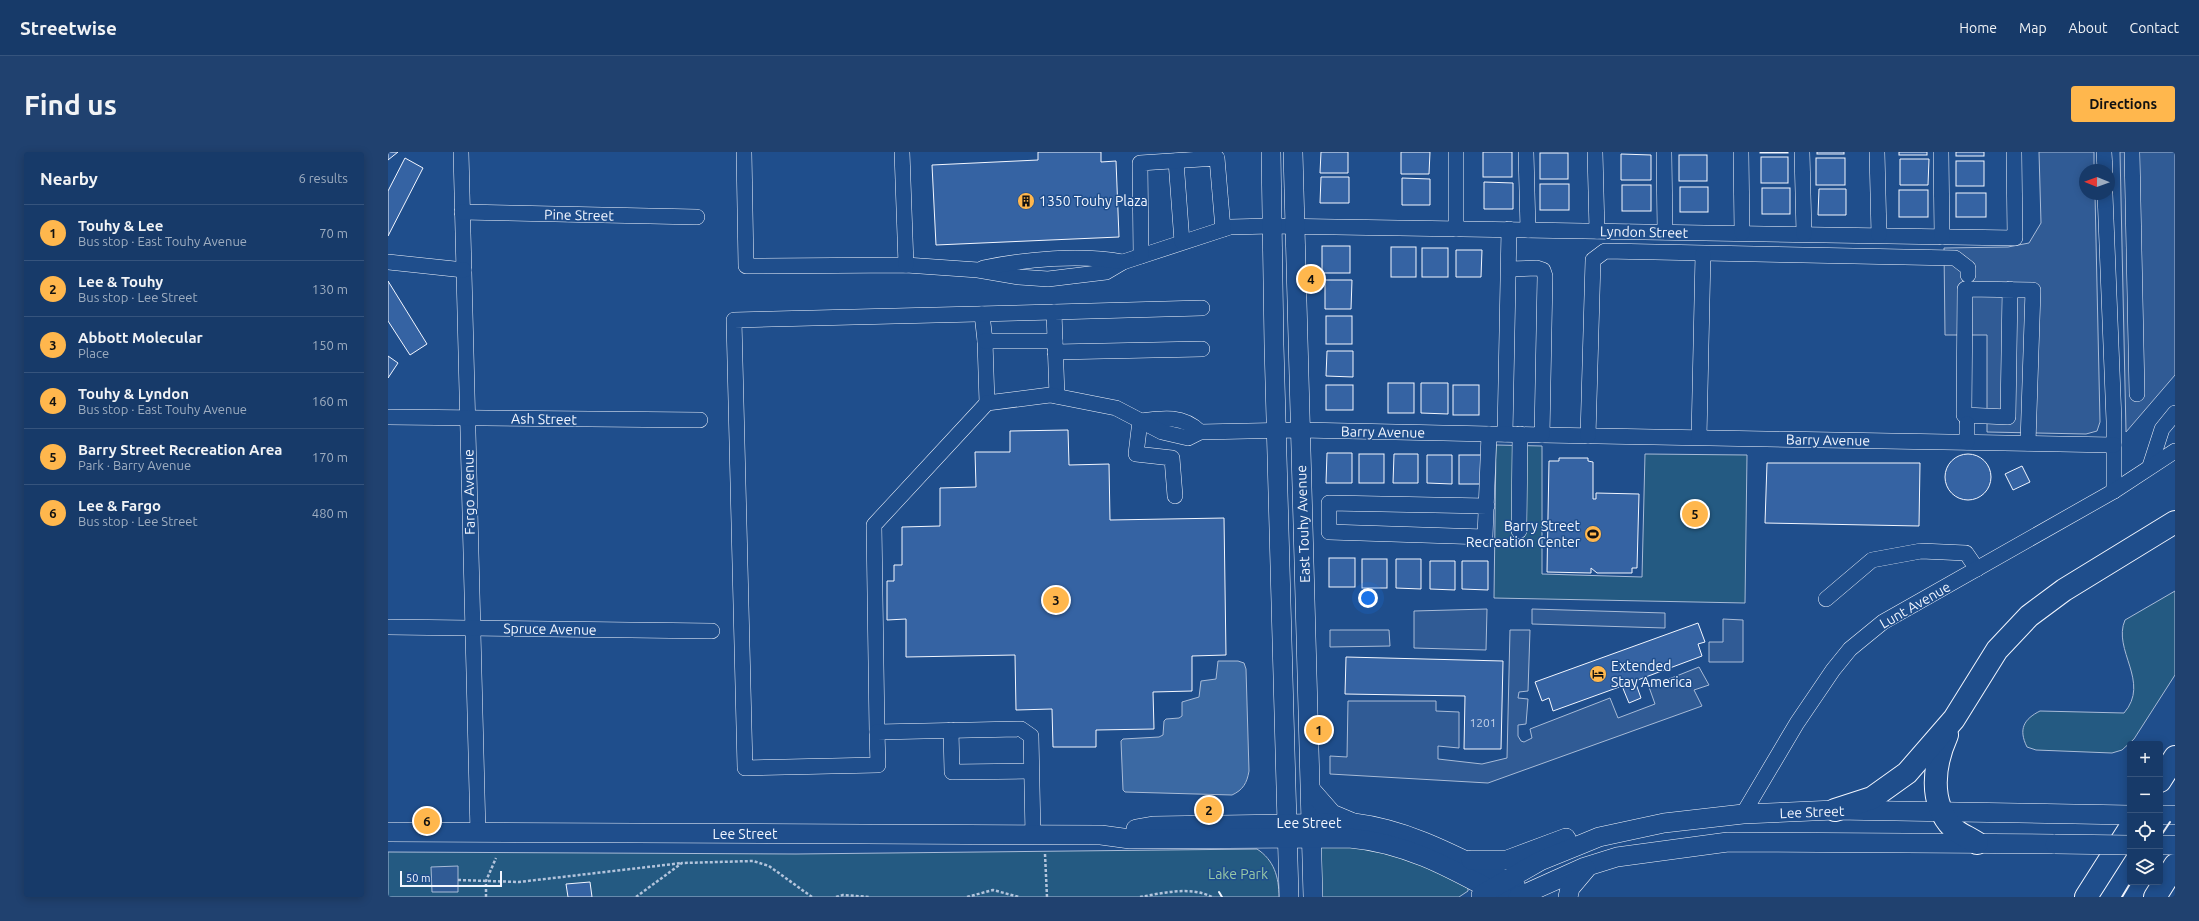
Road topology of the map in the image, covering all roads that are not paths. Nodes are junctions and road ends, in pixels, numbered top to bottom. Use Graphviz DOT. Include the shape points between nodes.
graph roads {
  1 [pos="461,152"];
  2 [pos="744,152"];
  3 [pos="902,152"];
  4 [pos="1271,152"];
  5 [pos="1293,152"];
  6 [pos="1456,152"];
  7 [pos="1526,152"];
  8 [pos="1595,152"];
  9 [pos="1664,152"];
  10 [pos="1741,152"];
  11 [pos="1802,152"];
  12 [pos="1877,152"];
  13 [pos="1941,152"];
  14 [pos="2014,152"];
  15 [pos="2104,152"];
  16 [pos="2132,152"];
  17 [pos="1176,161"];
  18 [pos="2105,164"];
  19 [pos="2105,200"];
  20 [pos="462,212"];
  21 [pos="696,217"];
  22 [pos="1272,226"];
  23 [pos="1295,226"];
  24 [pos="1223,229"];
  25 [pos="1456,229"];
  26 [pos="1509,230"];
  27 [pos="1528,230"];
  28 [pos="1597,231"];
  29 [pos="1665,232"];
  30 [pos="1742,233"];
  31 [pos="1804,234"];
  32 [pos="1879,235"];
  33 [pos="1942,236"];
  34 [pos="1182,242"];
  35 [pos="1703,254"];
  36 [pos="1141,256"];
  37 [pos="388,262"];
  38 [pos="906,265"];
  39 [pos="1509,268"];
  40 [pos="464,270"];
  41 [pos="1968,275"];
  42 [pos="2010,289"];
  43 [pos="1202,308"];
  44 [pos="1054,312"];
  45 [pos="982,314"];
  46 [pos="985,341"];
  47 [pos="1055,347"];
  48 [pos="1202,349"];
  49 [pos="2137,394"];
  50 [pos="1057,396"];
  51 [pos="986,403"];
  52 [pos="2175,413"];
  53 [pos="388,417"];
  54 [pos="467,418"];
  55 [pos="700,420"];
  56 [pos="1140,421"];
  57 [pos="1967,424"];
  58 [pos="1276,430"];
  59 [pos="1300,430"];
  60 [pos="1489,434"];
  61 [pos="1513,434"];
  62 [pos="1542,435"];
  63 [pos="1588,436"];
  64 [pos="1699,437"];
  65 [pos="1966,442"];
  66 [pos="2028,443"];
  67 [pos="2114,445"];
  68 [pos="2175,451"];
  69 [pos="2150,466"];
  70 [pos="2114,491"];
  71 [pos="1174,496"];
  72 [pos="1487,506"];
  73 [pos="2175,522"];
  74 [pos="1519,531"];
  75 [pos="1977,570"];
  76 [pos="1826,599"];
  77 [pos="388,627"];
  78 [pos="473,628"];
  79 [pos="712,631"];
  80 [pos="1954,719"];
  81 [pos="951,730"];
  82 [pos="877,732"];
  83 [pos="2175,757"];
  84 [pos="1031,770"];
  85 [pos="2162,777"];
  86 [pos="1310,790"];
  87 [pos="1835,810"];
  88 [pos="1943,812"];
  89 [pos="1743,814"];
  90 [pos="2127,815"];
  91 [pos="2163,815"];
  92 [pos="2175,816"];
  93 [pos="1354,823"];
  94 [pos="1288,831"];
  95 [pos="1312,831"];
  96 [pos="388,832"];
  97 [pos="478,833"];
  98 [pos="2127,833"];
  99 [pos="1033,834"];
  100 [pos="1599,837"];
  101 [pos="1977,843"];
  102 [pos="2127,845"];
  103 [pos="2163,845"];
  104 [pos="2175,845"];
  105 [pos="1462,859"];
  106 [pos="2175,865"];
  107 [pos="1590,866"];
  108 [pos="1494,891"];
  109 [pos="1528,895"];
  110 [pos="1289,897"];
  111 [pos="1313,897"];
  112 [pos="1568,897"];
  113 [pos="2086,897"];
  114 [pos="2154,897"];
  1 -- 20 [label="street, Fargo Avenue"];
  2 -- 38 [label="street, Lyndon Street" via="746,266"];
  3 -- 38 [label="street"];
  4 -- 22 [label="main road, East Touhy Avenue"];
  5 -- 23 [label="main road, East Touhy Avenue"];
  6 -- 25 [label="street"];
  7 -- 27 [label="street"];
  8 -- 28 [label="street"];
  9 -- 29 [label="street"];
  10 -- 30 [label="street"];
  11 -- 31 [label="street"];
  12 -- 32 [label="street"];
  13 -- 33 [label="street"];
  14 -- 33 [label="street, Lyndon Street" via="2015,238"];
  15 -- 18 [label="street"];
  16 -- 49 [label="street"];
  17 -- 24 [label="street" via="1217,158"];
  17 -- 34 [label="street"];
  17 -- 36 [label="street" via="1140,163"];
  19 -- 67 [label="street"];
  20 -- 21 [label="street, Pine Street"];
  20 -- 40 [label="street, Fargo Avenue"];
  22 -- 23 [label="street, Lyndon Street"];
  22 -- 24 [label="street, Lyndon Street"];
  22 -- 58 [label="main road, East Touhy Avenue"];
  23 -- 25 [label="street, Lyndon Street"];
  23 -- 59 [label="main road, East Touhy Avenue"];
  24 -- 34 [label="street, Lyndon Street"];
  25 -- 26 [label="street, Lyndon Street"];
  26 -- 27 [label="street, Lyndon Street"];
  26 -- 39 [label="street"];
  27 -- 28 [label="street, Lyndon Street"];
  28 -- 29 [label="street, Lyndon Street"];
  29 -- 30 [label="street, Lyndon Street"];
  30 -- 31 [label="street, Lyndon Street"];
  31 -- 32 [label="street, Lyndon Street"];
  32 -- 33 [label="street, Lyndon Street"];
  34 -- 36 [label="street, Lyndon Street"];
  35 -- 41 [label="street" via="1955,258 1968,268"];
  35 -- 63 [label="street" via="1605,251 1593,260"];
  35 -- 64 [label="street"];
  36 -- 38 [label="street, Lyndon Street" via="1123,262 1106,272 1048,279 978,270"];
  37 -- 40 [label="street"];
  39 -- 61 [label="street"];
  39 -- 62 [label="street" via="1537,268 1543,270 1545,276"];
  40 -- 54 [label="street, Fargo Avenue"];
  42 -- 42 [label="street" via="1965,289 1964,415 2008,417"];
  42 -- 66 [label="street" via="2033,290"];
  43 -- 44 [label="street"];
  44 -- 45 [label="street"];
  44 -- 47 [label="street"];
  45 -- 46 [label="street"];
  45 -- 82 [label="street" via="734,320 745,768 878,765"];
  46 -- 47 [label="street"];
  46 -- 51 [label="street"];
  47 -- 48 [label="street"];
  47 -- 50 [label="street"];
  50 -- 51 [label="street, Barry Avenue"];
  50 -- 56 [label="street, Barry Avenue" via="1116,408"];
  51 -- 82 [label="street" via="874,525"];
  52 -- 69 [label="street" via="2162,429"];
  53 -- 54 [label="street, Ash Street"];
  54 -- 55 [label="street, Ash Street"];
  54 -- 78 [label="street, Fargo Avenue"];
  56 -- 58 [label="street, Barry Avenue" via="1162,432 1188,438 1200,432"];
  56 -- 71 [label="street" via="1136,454 1172,458"];
  57 -- 65 [label="street"];
  58 -- 59 [label="street, Barry Avenue"];
  58 -- 94 [label="main road, East Touhy Avenue"];
  59 -- 60 [label="street, Barry Avenue"];
  59 -- 86 [label="main road, East Touhy Avenue"];
  60 -- 61 [label="street, Barry Avenue"];
  60 -- 72 [label="street"];
  61 -- 62 [label="street, Barry Avenue"];
  61 -- 74 [label="street"];
  62 -- 63 [label="street, Barry Avenue"];
  63 -- 64 [label="street, Barry Avenue"];
  64 -- 65 [label="street, Barry Avenue"];
  65 -- 66 [label="street, Barry Avenue"];
  66 -- 67 [label="street, Barry Avenue"];
  67 -- 70 [label="street"];
  68 -- 69 [label="street, Lunt Avenue"];
  69 -- 70 [label="street, Lunt Avenue"];
  70 -- 75 [label="street, Lunt Avenue"];
  72 -- 72 [label="street" via="1330,504 1329,532 1485,537"];
  73 -- 80 [label="highway" via="2064,590 2029,616 1997,650"];
  75 -- 76 [label="street" via="1966,553 1921,551 1872,560"];
  75 -- 89 [label="street, Lunt Avenue" via="1883,622 1850,649 1817,692"];
  77 -- 78 [label="street, Spruce Avenue"];
  78 -- 79 [label="street, Spruce Avenue"];
  78 -- 97 [label="street, Fargo Avenue"];
  80 -- 87 [label="highway" via="1912,768 1892,785 1872,798"];
  80 -- 88 [label="highway" via="1938,756 1935,774 1937,794"];
  81 -- 82 [label="street"];
  81 -- 84 [label="street" via="1021,729 1031,736"];
  81 -- 84 [label="street" via="952,772"];
  83 -- 85 [label="highway"];
  84 -- 99 [label="street"];
  86 -- 93 [label="main road" via="1332,814"];
  86 -- 95 [label="main road, East Touhy Avenue"];
  87 -- 88 [label="main road, Lee Street"];
  87 -- 89 [label="main road, Lee Street"];
  88 -- 90 [label="main road, Lee Street"];
  88 -- 101 [label="highway" via="1954,828"];
  89 -- 100 [label="main road, Lee Street" via="1664,824"];
  91 -- 92 [label="main road"];
  93 -- 95 [label="main road, Lee Street"];
  93 -- 105 [label="main road, Lee Street" via="1403,834"];
  94 -- 95 [label="main road, Lee Street"];
  94 -- 99 [label="main road, Lee Street" via="1153,826 1101,835"];
  94 -- 110 [label="main road, East Touhy Avenue"];
  95 -- 108 [label="main road, Lee Street" via="1368,839 1412,850"];
  95 -- 111 [label="main road, East Touhy Avenue"];
  96 -- 97 [label="main road, Lee Street"];
  97 -- 99 [label="main road, Lee Street"];
  98 -- 113 [label="highway"];
  100 -- 105 [label="main road" via="1578,835 1507,860 1480,862"];
  100 -- 108 [label="main road, Lee Street" via="1540,861"];
  101 -- 102 [label="main road, Lee Street, bridge"];
  101 -- 107 [label="main road, Lee Street" via="1728,842 1634,854"];
  103 -- 104 [label="main road"];
  105 -- 108 [label="main road, Lee Street"];
  106 -- 114 [label="highway"];
  107 -- 109 [label="main road, Lee Street"];
  107 -- 112 [label="main road" via="1576,878"];
  108 -- 109 [label="main road, Lee Street"];
}
